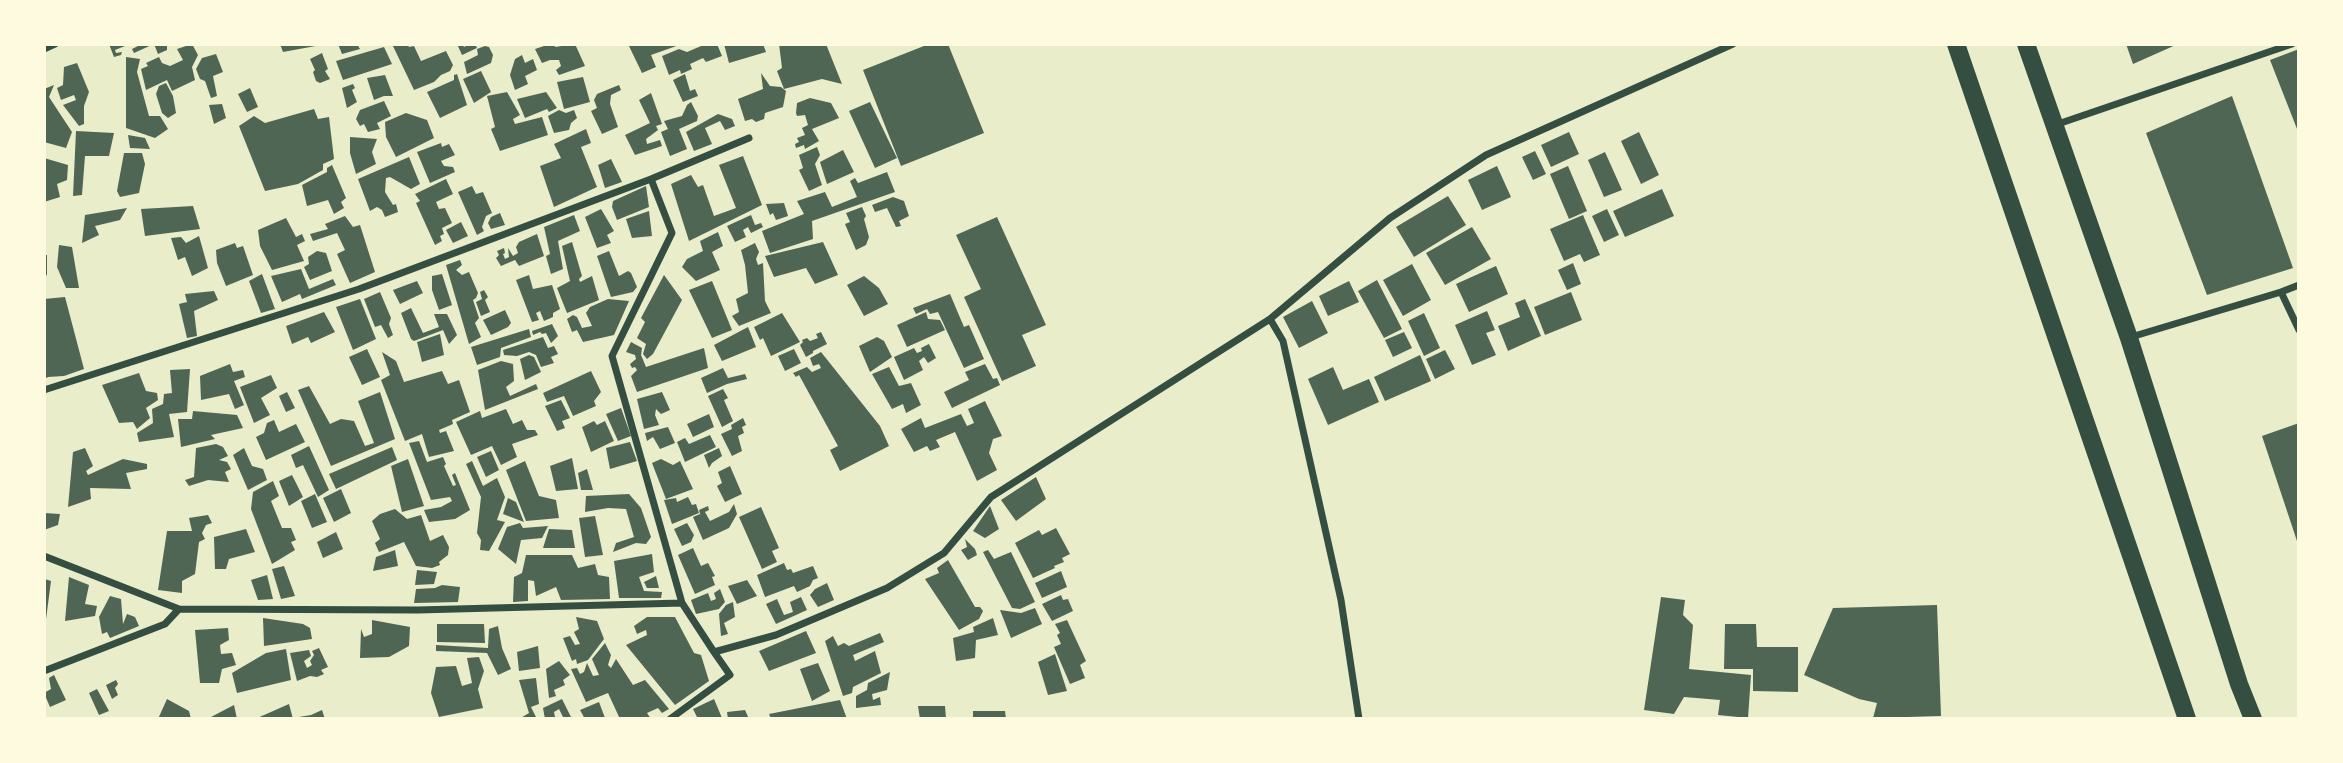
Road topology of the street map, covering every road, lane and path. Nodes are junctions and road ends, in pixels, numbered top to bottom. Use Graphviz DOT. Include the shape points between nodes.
graph roads {
  1 [pos="55,44"];
  2 [pos="1733,44"];
  3 [pos="1956,44"];
  4 [pos="2025,44"];
  5 [pos="2292,44"];
  6 [pos="44,49"];
  7 [pos="2054,125"];
  8 [pos="749,138"];
  9 [pos="651,179"];
  10 [pos="2299,285"];
  11 [pos="2281,292"];
  12 [pos="1270,319"];
  13 [pos="2299,330"];
  14 [pos="2129,338"];
  15 [pos="44,390"];
  16 [pos="44,556"];
  17 [pos="682,603"];
  18 [pos="179,609"];
  19 [pos="713,652"];
  20 [pos="44,671"];
  21 [pos="670,719"];
  22 [pos="1359,719"];
  23 [pos="2187,719"];
  24 [pos="2253,719"];
  1 -- 6 [label="street"];
  2 -- 12 [label="street" via="1486,155 1390,218"];
  3 -- 23 [label="main road"];
  4 -- 7 [label="main road"];
  5 -- 7 [label="street"];
  7 -- 14 [label="main road"];
  8 -- 9 [label="street"];
  9 -- 15 [label="street" via="359,289"];
  9 -- 17 [label="street" via="672,233 612,356"];
  10 -- 11 [label="street"];
  11 -- 13 [label="street"];
  11 -- 14 [label="street"];
  12 -- 19 [label="street" via="991,497 944,553 887,588 776,635"];
  12 -- 22 [label="street" via="1283,341 1338,586"];
  14 -- 24 [label="main road"];
  16 -- 18 [label="street"];
  17 -- 18 [label="street" via="418,610"];
  17 -- 19 [label="street"];
  18 -- 20 [label="street" via="165,624"];
  19 -- 21 [label="street" via="730,675"];
}
